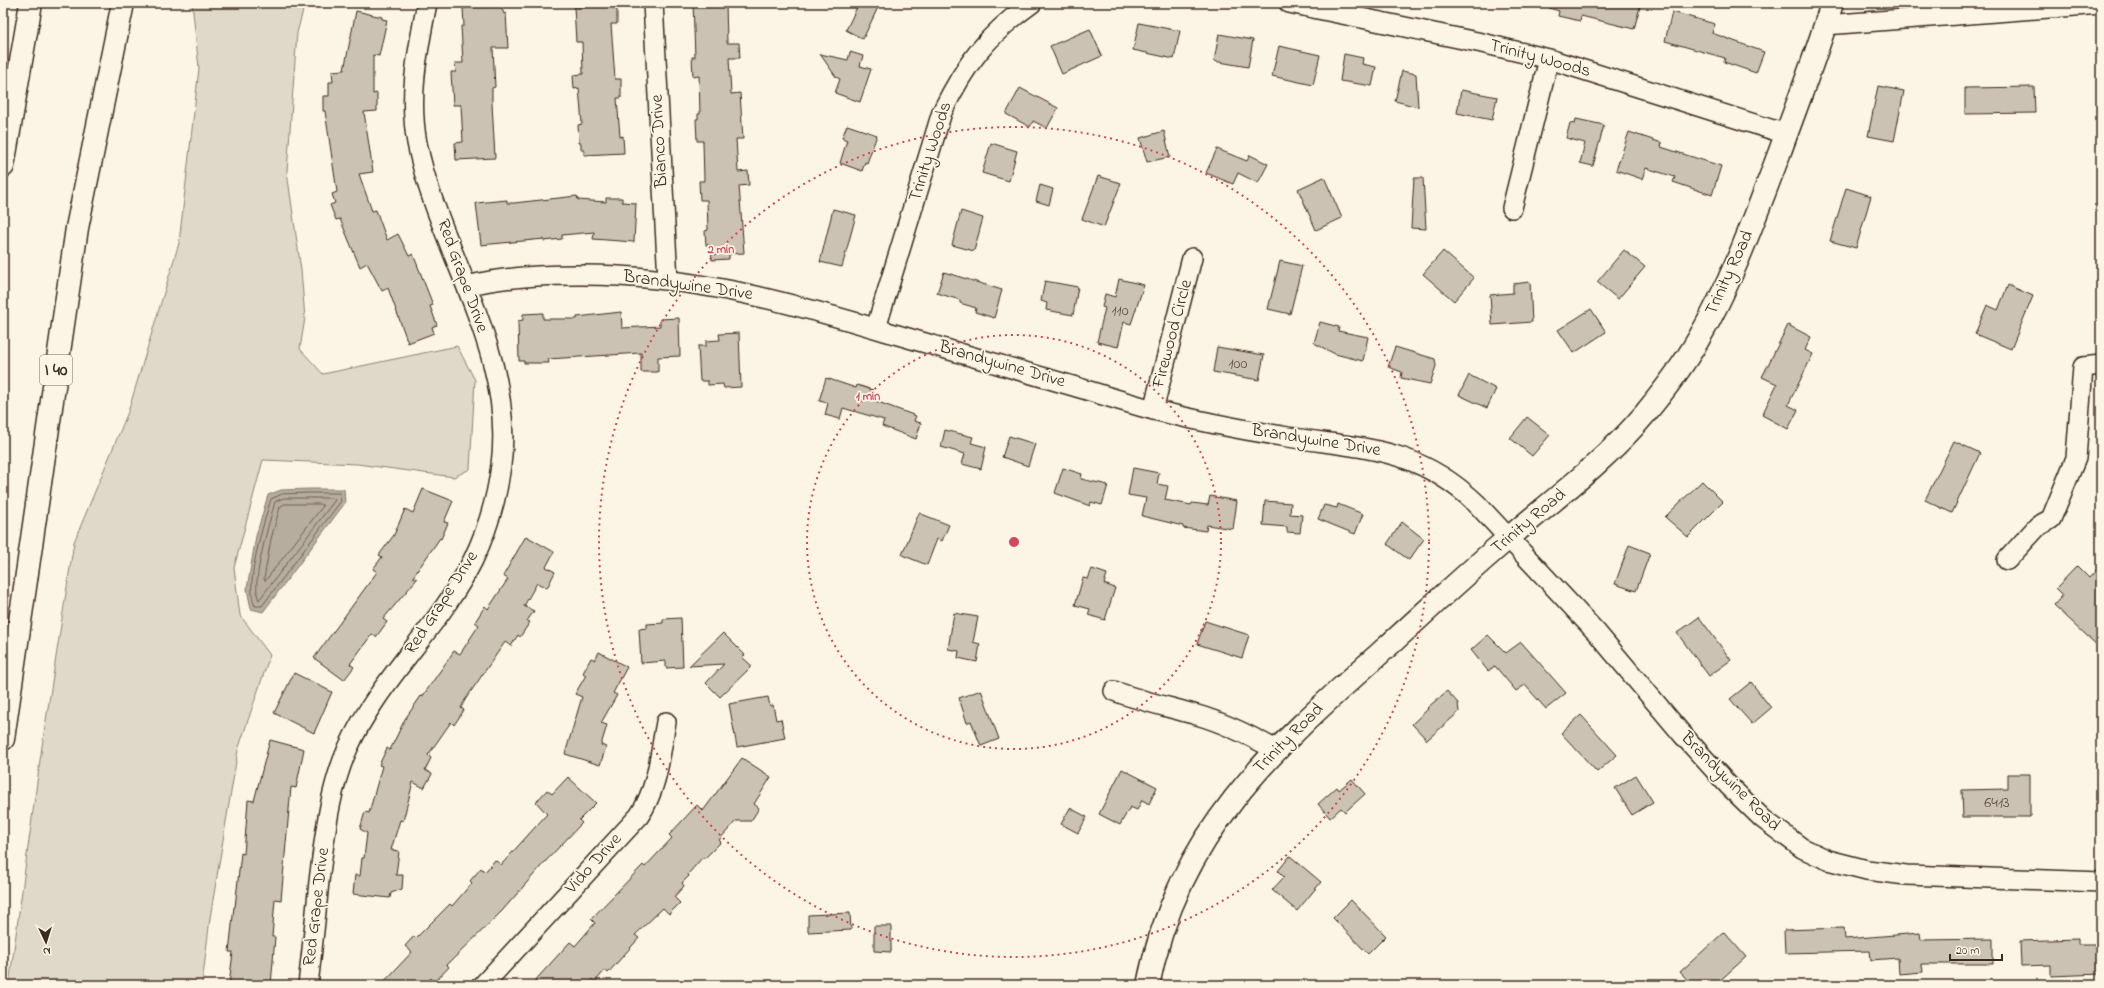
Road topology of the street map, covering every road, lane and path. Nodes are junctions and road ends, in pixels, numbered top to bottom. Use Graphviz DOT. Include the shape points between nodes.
graph roads {
  1 [pos="31,3"];
  2 [pos="123,3"];
  3 [pos="427,3"];
  4 [pos="653,3"];
  5 [pos="1032,3"];
  6 [pos="1289,3"];
  7 [pos="1832,3"];
  8 [pos="2101,4"];
  9 [pos="1825,25"];
  10 [pos="1549,59"];
  11 [pos="1786,134"];
  12 [pos="3,166"];
  13 [pos="1512,208"];
  14 [pos="1192,258"];
  15 [pos="668,280"];
  16 [pos="467,286"];
  17 [pos="876,328"];
  18 [pos="2101,366"];
  19 [pos="1153,410"];
  20 [pos="1509,538"];
  21 [pos="2007,560"];
  22 [pos="1114,691"];
  23 [pos="666,722"];
  24 [pos="3,739"];
  25 [pos="1276,750"];
  26 [pos="2101,882"];
  27 [pos="308,985"];
  28 [pos="483,985"];
  29 [pos="1148,985"];
  1 -- 12 [label="main road"];
  2 -- 24 [label="main road, I 40" via="76,228"];
  3 -- 16 [label="street, Red Grape Drive" via="414,78 414,122 421,162"];
  4 -- 15 [label="street, Bianco Drive"];
  5 -- 17 [label="street, Trinity Woods" via="1013,16 987,40 964,71 945,105"];
  6 -- 10 [label="street, Trinity Woods"];
  7 -- 9 [label="main road, Trinity Road"];
  8 -- 9 [label="street"];
  9 -- 11 [label="main road, Trinity Road"];
  10 -- 11 [label="street, Trinity Woods"];
  10 -- 13 [label="street"];
  11 -- 20 [label="main road, Trinity Road" via="1727,286 1698,342 1645,414 1629,431 1573,484"];
  14 -- 19 [label="street, Firewood Circle"];
  15 -- 16 [label="street, Brandywine Drive" via="595,275 546,275"];
  15 -- 17 [label="street, Brandywine Drive" via="796,304"];
  16 -- 27 [label="street, Red Grape Drive" via="490,355 501,405 502,435 498,486 482,541 472,562 367,712 340,767 329,809"];
  17 -- 19 [label="street, Brandywine Drive"];
  18 -- 21 [label="street" via="2083,367 2076,458 2050,519 2038,526"];
  19 -- 20 [label="street, Brandywine Drive" via="1285,436 1380,450 1399,456 1439,473 1457,485"];
  20 -- 25 [label="main road, Trinity Road"];
  20 -- 26 [label="street, Brandywine Road" via="1597,633 1729,786 1763,818 1802,848 1828,860 1906,875"];
  22 -- 25 [label="street" via="1198,715 1240,731"];
  23 -- 28 [label="street, Vido Drive" via="654,788 639,816"];
  25 -- 29 [label="main road, Trinity Road" via="1220,816 1179,884 1153,959"];
}
